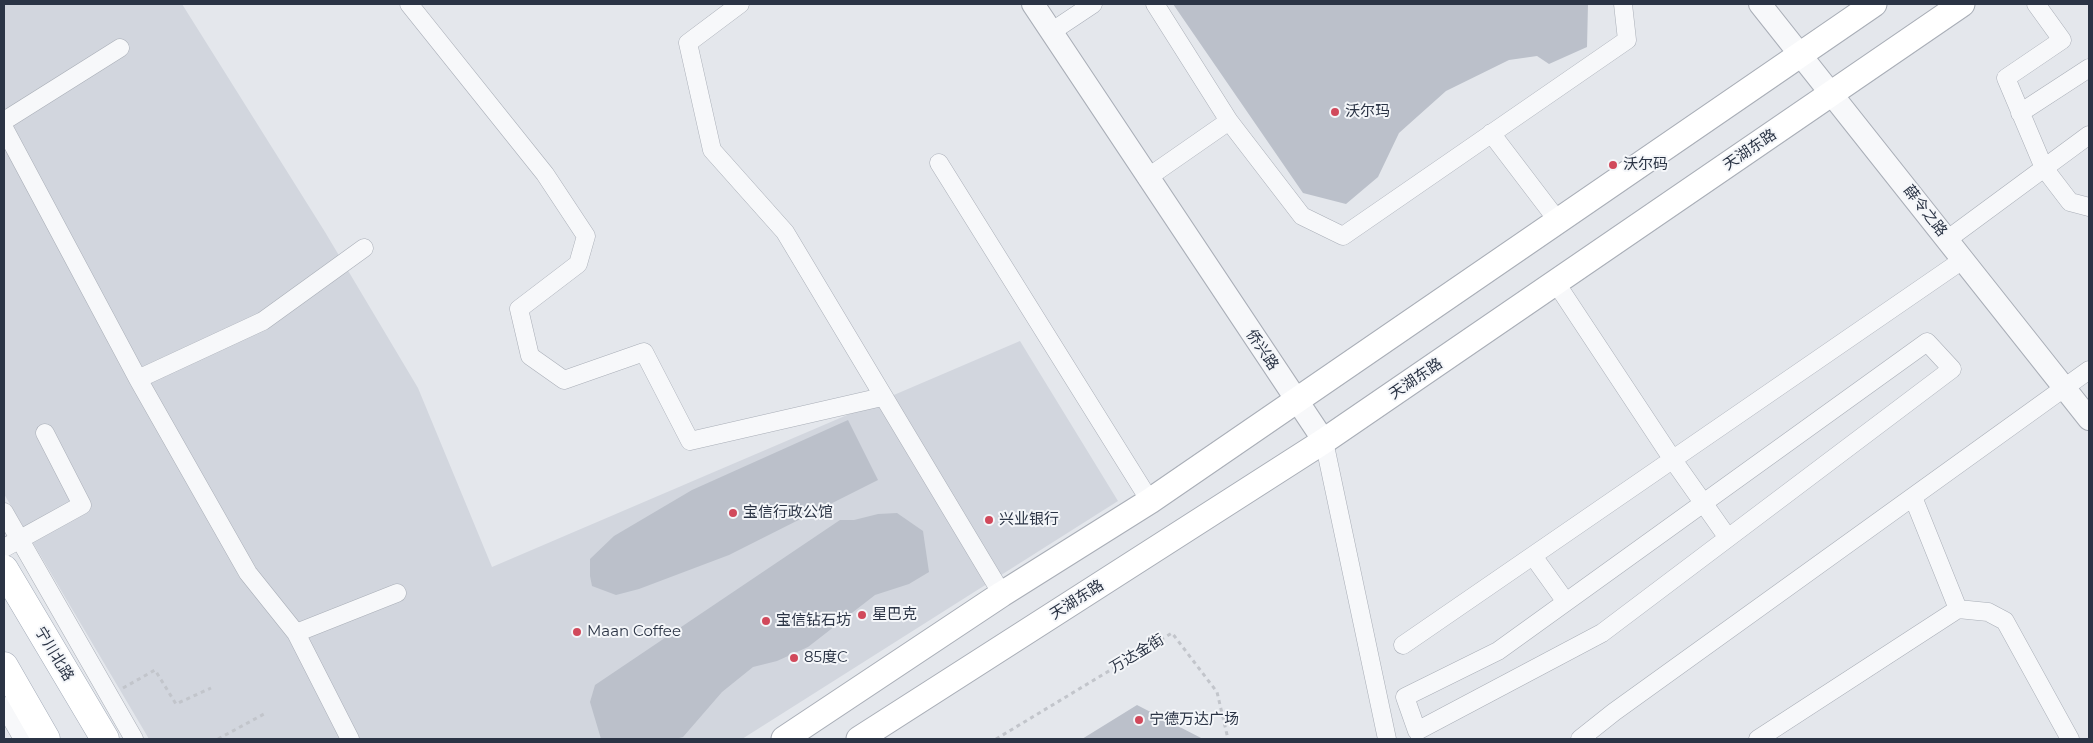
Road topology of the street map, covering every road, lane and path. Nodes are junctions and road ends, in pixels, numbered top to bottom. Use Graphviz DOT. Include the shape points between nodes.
graph roads {
  1 [pos="409,4"];
  2 [pos="740,4"];
  3 [pos="1033,4"];
  4 [pos="1093,4"];
  5 [pos="1155,4"];
  6 [pos="1623,4"];
  7 [pos="1760,4"];
  8 [pos="1874,4"];
  9 [pos="1962,4"];
  10 [pos="2036,4"];
  11 [pos="1051,32"];
  12 [pos="120,48"];
  13 [pos="1799,53"];
  14 [pos="2089,68"];
  15 [pos="1832,93"];
  16 [pos="2020,112"];
  17 [pos="1229,121"];
  18 [pos="4,122"];
  19 [pos="4,128"];
  20 [pos="1491,133"];
  21 [pos="2089,135"];
  22 [pos="939,163"];
  23 [pos="2044,168"];
  24 [pos="1147,178"];
  25 [pos="2089,206"];
  26 [pos="1558,221"];
  27 [pos="1948,239"];
  28 [pos="364,248"];
  29 [pos="1964,260"];
  30 [pos="1556,283"];
  31 [pos="2089,370"];
  32 [pos="138,380"];
  33 [pos="2064,388"];
  34 [pos="882,397"];
  35 [pos="1297,401"];
  36 [pos="2089,419"];
  37 [pos="45,433"];
  38 [pos="1324,441"];
  39 [pos="1672,460"];
  40 [pos="1913,497"];
  41 [pos="1150,501"];
  42 [pos="1703,503"];
  43 [pos="4,512"];
  44 [pos="1728,538"];
  45 [pos="20,539"];
  46 [pos="4,548"];
  47 [pos="1533,556"];
  48 [pos="4,569"];
  49 [pos="397,593"];
  50 [pos="1002,594"];
  51 [pos="1566,602"];
  52 [pos="1958,609"];
  53 [pos="296,633"];
  54 [pos="1403,646"];
  55 [pos="4,666"];
  56 [pos="211,688"];
  57 [pos="109,696"];
  58 [pos="8,699"];
  59 [pos="264,714"];
  60 [pos="23,739"];
  61 [pos="46,739"];
  62 [pos="104,739"];
  63 [pos="134,739"];
  64 [pos="218,739"];
  65 [pos="350,739"];
  66 [pos="784,739"];
  67 [pos="859,739"];
  68 [pos="996,739"];
  69 [pos="1228,739"];
  70 [pos="1387,739"];
  71 [pos="1580,739"];
  72 [pos="1758,739"];
  73 [pos="2070,739"];
  1 -- 34 [label="street" via="545,174 586,236 578,264 519,309 530,356 564,380 644,352 690,441"];
  2 -- 34 [label="street" via="688,44 712,150 785,232"];
  3 -- 11 [label="street, 侨兴路"];
  4 -- 11 [label="street"];
  5 -- 17 [label="street"];
  6 -- 20 [label="street" via="1627,40"];
  7 -- 13 [label="street, 薛令之路"];
  8 -- 13 [label="main road"];
  9 -- 15 [label="main road, 天湖东路"];
  10 -- 16 [label="street" via="2062,40 2006,78"];
  11 -- 24 [label="street, 侨兴路"];
  12 -- 18 [label="street"];
  13 -- 15 [label="street, 薛令之路"];
  13 -- 26 [label="main road"];
  14 -- 16 [label="street"];
  15 -- 27 [label="street, 薛令之路"];
  15 -- 30 [label="main road, 天湖东路"];
  16 -- 23 [label="street"];
  17 -- 20 [label="street" via="1302,216 1343,236"];
  17 -- 24 [label="street"];
  19 -- 32 [label="street"];
  20 -- 26 [label="street"];
  21 -- 23 [label="street"];
  22 -- 41 [label="street"];
  23 -- 25 [label="street" via="2070,202"];
  23 -- 27 [label="street"];
  24 -- 35 [label="street, 侨兴路"];
  26 -- 35 [label="main road"];
  27 -- 29 [label="street, 薛令之路"];
  28 -- 32 [label="street" via="263,321"];
  29 -- 33 [label="street, 薛令之路"];
  29 -- 39 [label="street"];
  30 -- 38 [label="main road, 天湖东路"];
  30 -- 39 [label="street"];
  31 -- 33 [label="street"];
  32 -- 53 [label="street" via="248,573"];
  33 -- 36 [label="street, 薛令之路"];
  33 -- 40 [label="street"];
  34 -- 50 [label="street"];
  35 -- 38 [label="street, 侨兴路"];
  35 -- 41 [label="main road"];
  37 -- 45 [label="street" via="82,505"];
  38 -- 67 [label="main road, 天湖东路"];
  38 -- 70 [label="street, 侨兴路"];
  39 -- 42 [label="street"];
  39 -- 47 [label="street"];
  40 -- 52 [label="street"];
  40 -- 71 [label="street"];
  41 -- 50 [label="main road"];
  42 -- 44 [label="street"];
  42 -- 44 [label="street" via="1927,342 1952,369"];
  42 -- 51 [label="street"];
  43 -- 45 [label="street"];
  44 -- 51 [label="street" via="1602,633 1417,731 1405,697 1498,651"];
  45 -- 46 [label="street"];
  45 -- 57 [label="street"];
  47 -- 51 [label="street"];
  47 -- 54 [label="street"];
  48 -- 62 [label="main road, 宁川北路"];
  49 -- 53 [label="street"];
  50 -- 66 [label="main road"];
  52 -- 72 [label="street"];
  52 -- 73 [label="street" via="1988,612 2005,621"];
  53 -- 65 [label="street"];
  55 -- 58 [label="main road"];
  56 -- 57 [label="path" via="176,704 155,670"];
  57 -- 63 [label="street"];
  58 -- 60 [label="street"];
  58 -- 61 [label="main road"];
  59 -- 64 [label="path"];
  68 -- 69 [label="path, 万达金街" via="1172,633 1217,692"];
}
